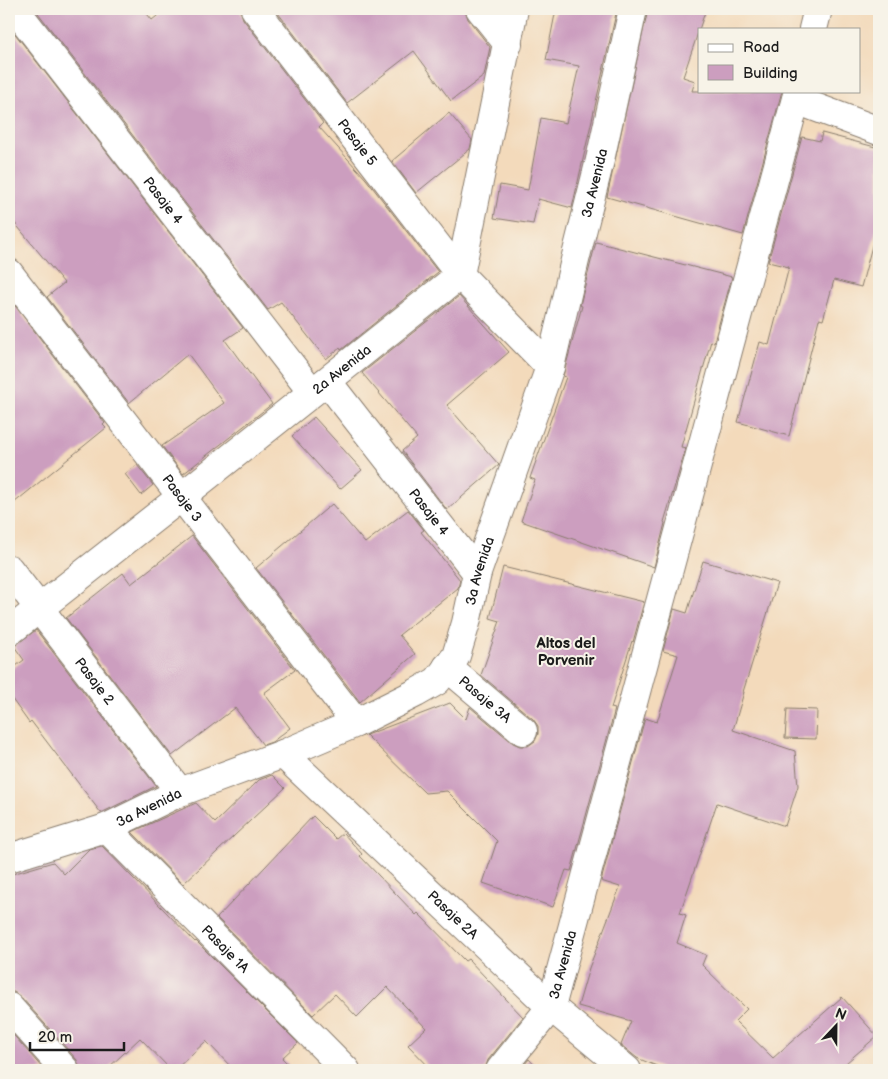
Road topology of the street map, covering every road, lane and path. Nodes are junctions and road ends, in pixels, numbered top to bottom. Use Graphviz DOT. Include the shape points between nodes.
graph roads {
  1 [pos="16,9"];
  2 [pos="255,9"];
  3 [pos="480,9"];
  4 [pos="514,9"];
  5 [pos="633,9"];
  6 [pos="818,9"];
  7 [pos="813,28"];
  8 [pos="508,44"];
  9 [pos="797,96"];
  10 [pos="879,131"];
  11 [pos="9,273"];
  12 [pos="460,275"];
  13 [pos="550,367"];
  14 [pos="319,387"];
  15 [pos="181,497"];
  16 [pos="9,569"];
  17 [pos="477,573"];
  18 [pos="39,608"];
  19 [pos="9,632"];
  20 [pos="448,667"];
  21 [pos="356,723"];
  22 [pos="523,732"];
  23 [pos="283,754"];
  24 [pos="180,792"];
  25 [pos="106,828"];
  26 [pos="10,856"];
  27 [pos="9,1007"];
  28 [pos="551,1008"];
  29 [pos="65,1070"];
  30 [pos="346,1070"];
  31 [pos="500,1070"];
  32 [pos="627,1070"];
  1 -- 14 [label="street, Pasaje 4"];
  2 -- 12 [label="street, Pasaje 5"];
  3 -- 8 [label="street"];
  4 -- 8 [label="street"];
  5 -- 13 [label="street, 3a Avenida"];
  6 -- 7 [label="street"];
  8 -- 12 [label="street"];
  9 -- 10 [label="street"];
  9 -- 28 [label="street, 3a Avenida"];
  11 -- 15 [label="street, Pasaje 3"];
  12 -- 13 [label="street, Pasaje 5"];
  12 -- 14 [label="street, 2a Avenida"];
  13 -- 17 [label="street, 3a Avenida"];
  14 -- 15 [label="street, 2a Avenida"];
  14 -- 17 [label="street, Pasaje 4"];
  15 -- 18 [label="street, 2a Avenida"];
  15 -- 21 [label="street, Pasaje 3"];
  16 -- 18 [label="street, Pasaje 2"];
  17 -- 20 [label="street, 3a Avenida" via="456,656"];
  18 -- 19 [label="street, 2a Avenida"];
  18 -- 24 [label="street, Pasaje 2"];
  20 -- 21 [label="street, 3a Avenida" via="437,681 416,694"];
  20 -- 22 [label="street, Pasaje 3A"];
  21 -- 23 [label="street, 3a Avenida"];
  23 -- 24 [label="street, 3a Avenida"];
  23 -- 28 [label="street, Pasaje 2A"];
  24 -- 25 [label="street, 3a Avenida"];
  25 -- 26 [label="street, 3a Avenida"];
  25 -- 30 [label="street, Pasaje 1A"];
  27 -- 29 [label="street"];
  28 -- 31 [label="street, 3a Avenida"];
  28 -- 32 [label="street, Pasaje 2A"];
}
